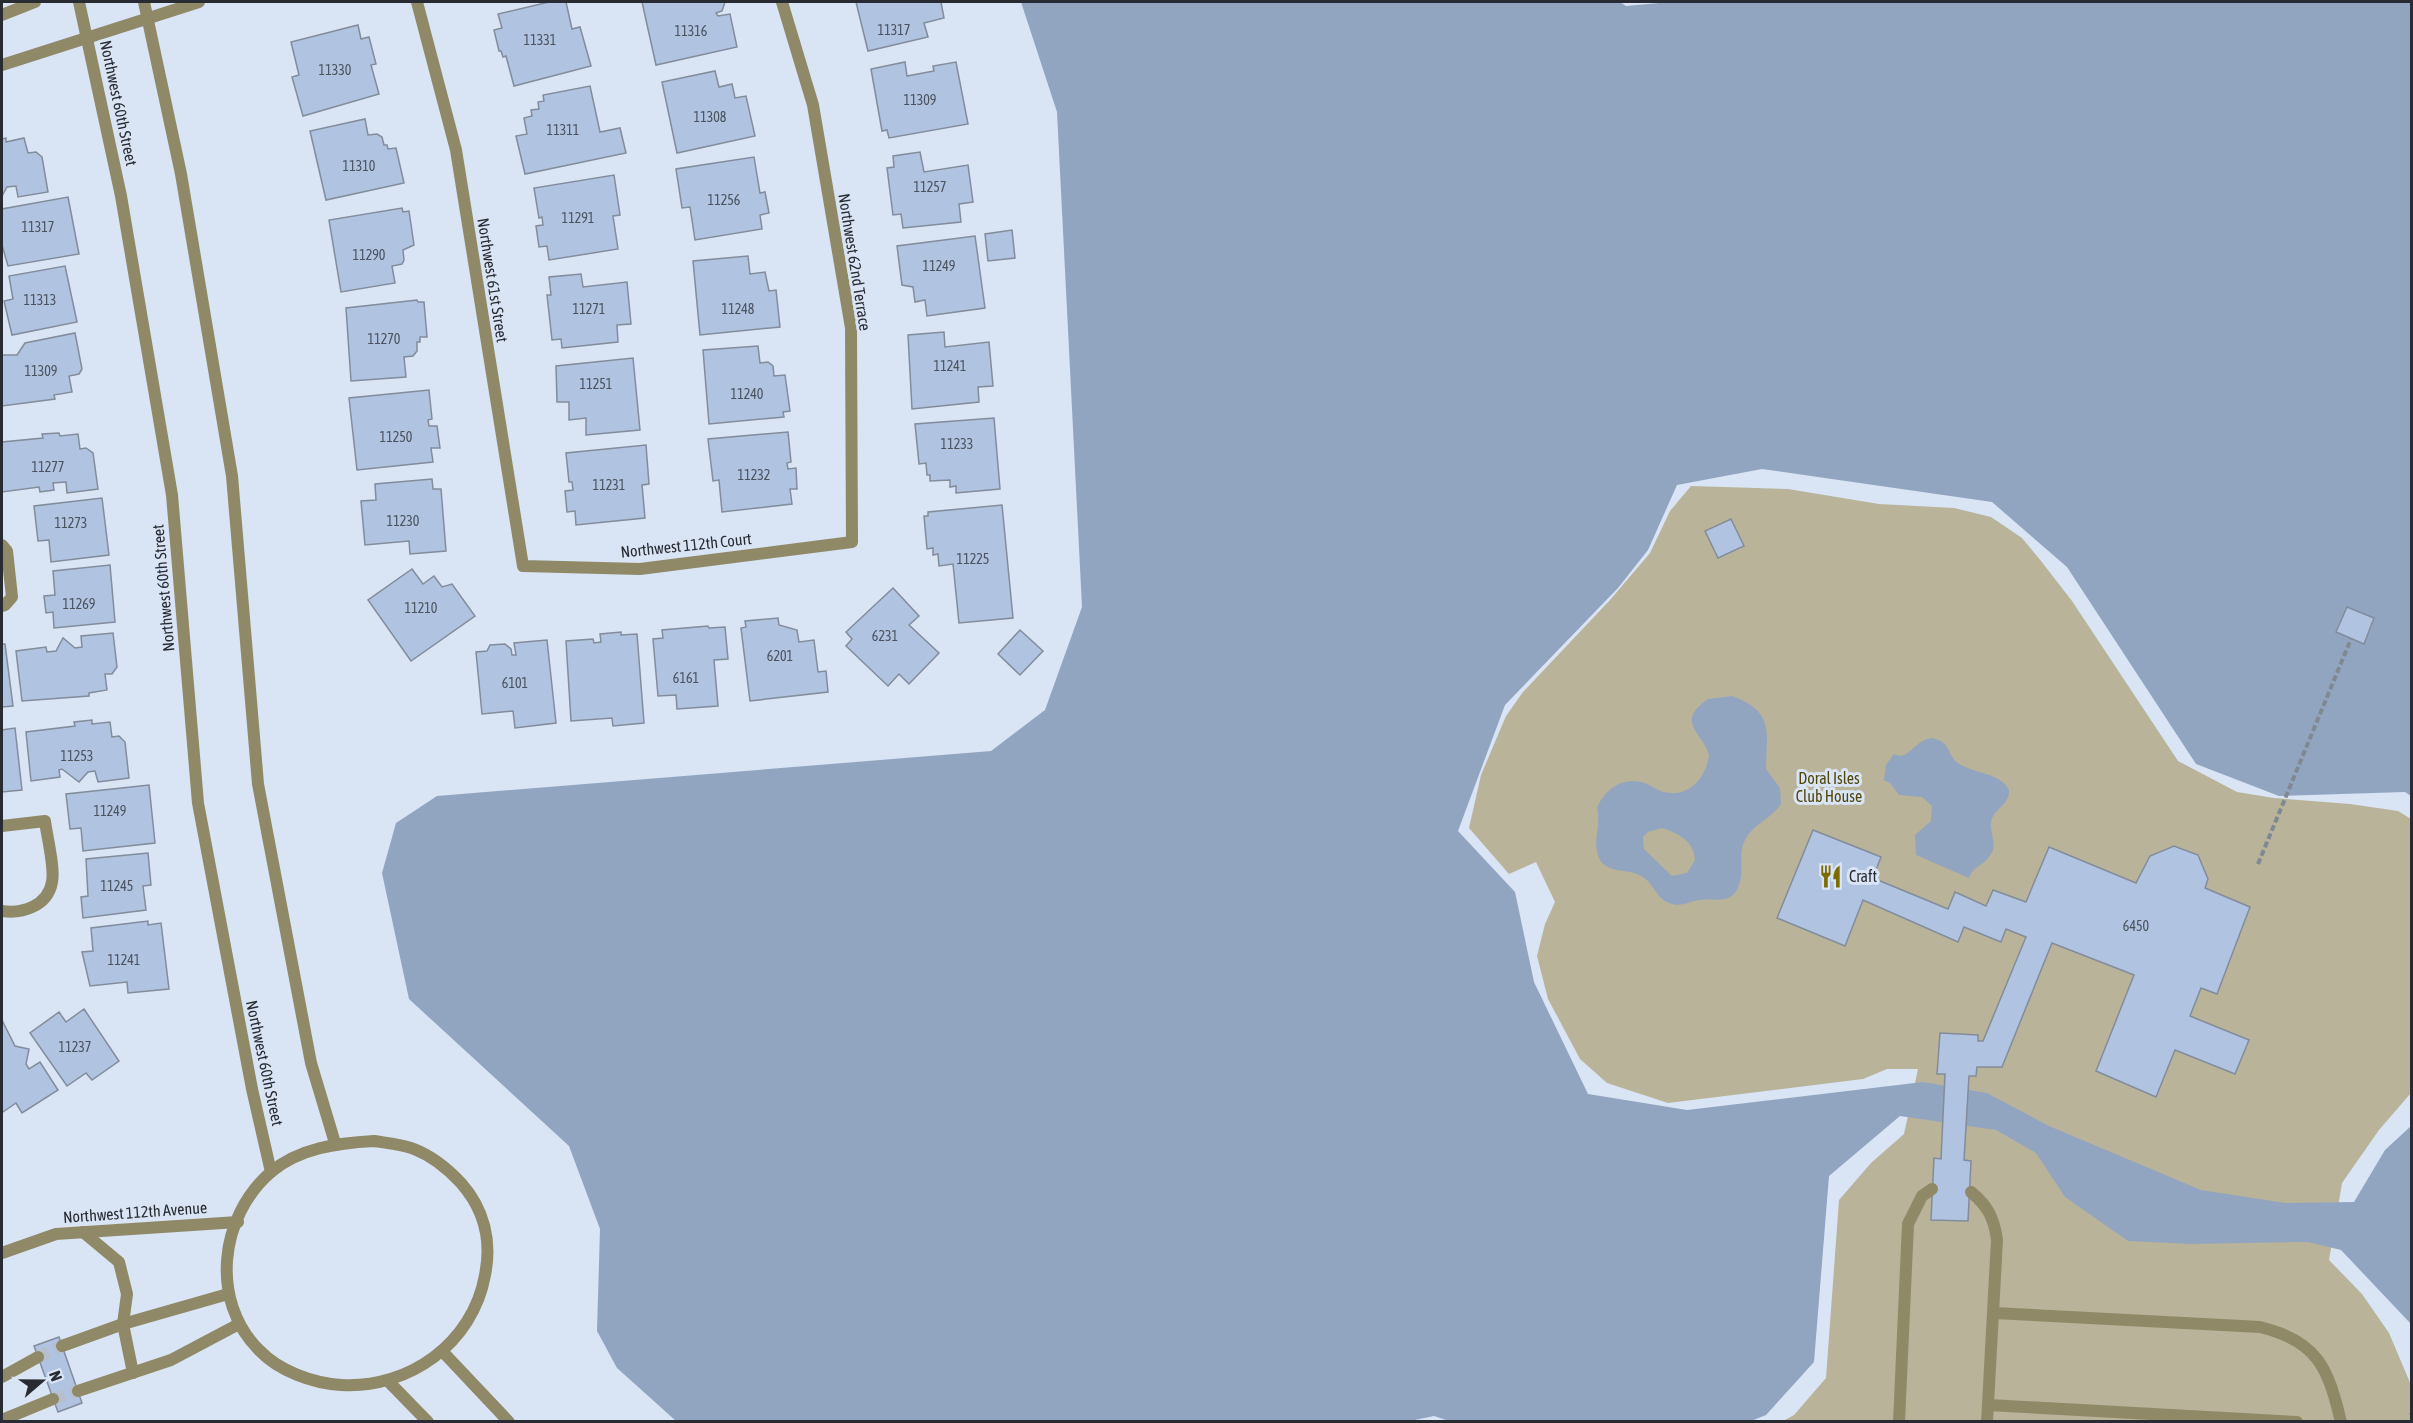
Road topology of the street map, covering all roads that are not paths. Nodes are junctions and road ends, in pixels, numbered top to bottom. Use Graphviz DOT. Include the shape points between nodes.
graph roads {
  1 [pos="35,2"];
  2 [pos="79,2"];
  3 [pos="144,2"];
  4 [pos="199,2"];
  5 [pos="417,2"];
  6 [pos="782,2"];
  7 [pos="2,15"];
  8 [pos="149,18"];
  9 [pos="88,36"];
  10 [pos="2,65"];
  11 [pos="852,542"];
  12 [pos="2,545"];
  13 [pos="523,566"];
  14 [pos="2,606"];
  15 [pos="2,826"];
  16 [pos="2,910"];
  17 [pos="334,1143"];
  18 [pos="272,1172"];
  19 [pos="1932,1189"];
  20 [pos="1971,1192"];
  21 [pos="238,1222"];
  22 [pos="83,1232"];
  23 [pos="2,1253"];
  24 [pos="228,1294"];
  25 [pos="1994,1313"];
  26 [pos="123,1324"];
  27 [pos="239,1324"];
  28 [pos="62,1346"];
  29 [pos="443,1352"];
  30 [pos="38,1357"];
  31 [pos="133,1373"];
  32 [pos="2,1377"];
  33 [pos="388,1382"];
  34 [pos="78,1391"];
  35 [pos="53,1399"];
  36 [pos="1989,1405"];
  37 [pos="2,1420"];
  38 [pos="428,1422"];
  39 [pos="509,1422"];
  40 [pos="1899,1422"];
  41 [pos="1987,1422"];
  42 [pos="2297,1422"];
  43 [pos="2341,1422"];
  1 -- 7 [label="street"];
  2 -- 9 [label="street, Northwest 60th Street"];
  3 -- 8 [label="street"];
  4 -- 8 [label="street"];
  5 -- 13 [label="street, Northwest 61st Street" via="456,150"];
  6 -- 11 [label="street, Northwest 62nd Terrace" via="813,105 851,328"];
  8 -- 9 [label="street"];
  8 -- 17 [label="street" via="181,174 232,476 258,784 311,1063"];
  9 -- 10 [label="street"];
  9 -- 18 [label="street, Northwest 60th Street" via="121,196 172,495 198,803 252,1089"];
  11 -- 13 [label="street, Northwest 112th Court" via="640,570"];
  12 -- 14 [label="street" via="7,551 12,597"];
  15 -- 16 [label="street" via="45,821 52,882 42,902 18,914"];
  17 -- 18 [label="street"];
  17 -- 29 [label="street" via="374,1141 413,1149 448,1168 471,1194 484,1222 489,1254 481,1299 459,1335"];
  18 -- 21 [label="street" via="244,1205"];
  19 -- 40 [label="street" via="1922,1196 1908,1224"];
  20 -- 25 [label="street" via="1994,1219"];
  21 -- 22 [label="street, Northwest 112th Avenue"];
  21 -- 24 [label="street" via="228,1243"];
  22 -- 23 [label="street, Northwest 112th Avenue" via="56,1234"];
  22 -- 26 [label="street" via="119,1262 128,1294"];
  24 -- 26 [label="street"];
  24 -- 27 [label="street"];
  25 -- 36 [label="street"];
  25 -- 43 [label="street" via="2260,1327 2280,1332 2311,1351 2324,1366"];
  26 -- 28 [label="street"];
  26 -- 31 [label="street"];
  27 -- 31 [label="street" via="171,1359"];
  27 -- 33 [label="street" via="259,1351 292,1373 326,1384"];
  29 -- 33 [label="street"];
  29 -- 39 [label="street"];
  30 -- 32 [label="street"];
  31 -- 34 [label="street"];
  33 -- 38 [label="street"];
  35 -- 37 [label="street"];
  36 -- 41 [label="street"];
  36 -- 42 [label="street"];
}
